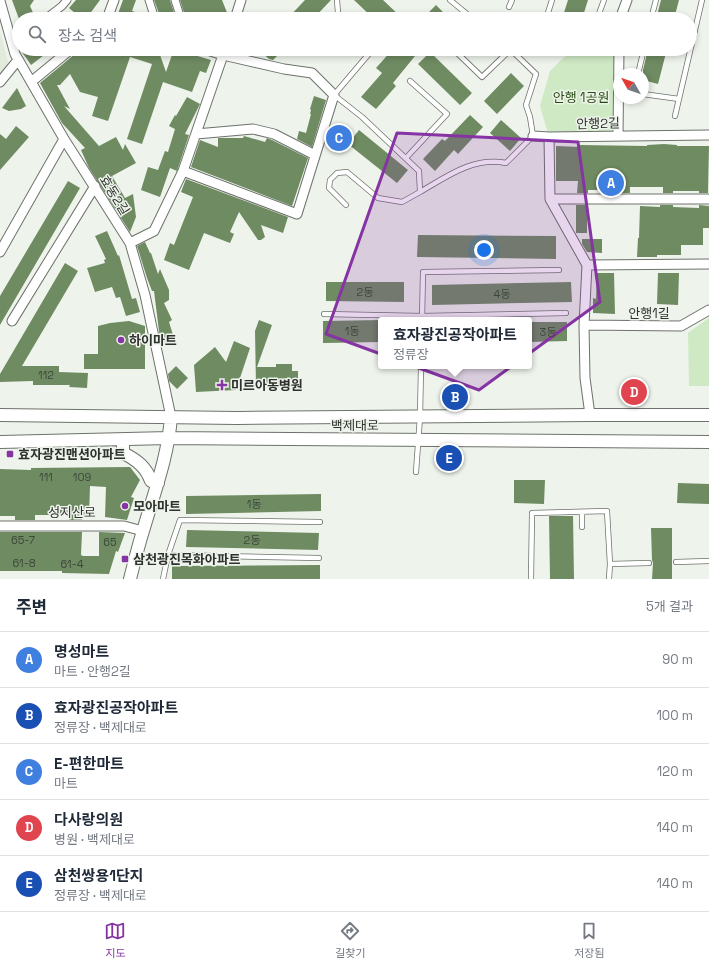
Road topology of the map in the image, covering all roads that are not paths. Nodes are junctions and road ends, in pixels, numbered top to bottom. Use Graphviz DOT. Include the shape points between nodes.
graph roads {
  1 [pos="67,0"];
  2 [pos="114,0"];
  3 [pos="149,0"];
  4 [pos="175,0"];
  5 [pos="337,0"];
  6 [pos="450,0"];
  7 [pos="512,0"];
  8 [pos="552,0"];
  9 [pos="604,0"];
  10 [pos="627,0"];
  11 [pos="656,0"];
  12 [pos="702,0"];
  13 [pos="0,1"];
  14 [pos="240,1"];
  15 [pos="509,7"];
  16 [pos="54,12"];
  17 [pos="110,12"];
  18 [pos="153,12"];
  19 [pos="179,12"];
  20 [pos="237,12"];
  21 [pos="338,12"];
  22 [pos="465,12"];
  23 [pos="548,12"];
  24 [pos="600,12"];
  25 [pos="623,12"];
  26 [pos="653,12"];
  27 [pos="697,22"];
  28 [pos="12,32"];
  29 [pos="16,56"];
  30 [pos="63,56"];
  31 [pos="223,56"];
  32 [pos="238,56"];
  33 [pos="367,56"];
  34 [pos="460,56"];
  35 [pos="503,56"];
  36 [pos="517,56"];
  37 [pos="619,56"];
  38 [pos="642,56"];
  39 [pos="689,56"];
  40 [pos="18,60"];
  41 [pos="619,68"];
  42 [pos="639,68"];
  43 [pos="410,81"];
  44 [pos="0,82"];
  45 [pos="31,82"];
  46 [pos="334,94"];
  47 [pos="649,95"];
  48 [pos="679,99"];
  49 [pos="619,104"];
  50 [pos="675,116"];
  51 [pos="196,134"];
  52 [pos="709,135"];
  53 [pos="533,136"];
  54 [pos="618,136"];
  55 [pos="549,137"];
  56 [pos="64,139"];
  57 [pos="315,155"];
  58 [pos="406,158"];
  59 [pos="183,171"];
  60 [pos="95,186"];
  61 [pos="420,192"];
  62 [pos="550,199"];
  63 [pos="709,199"];
  64 [pos="346,204"];
  65 [pos="130,243"];
  66 [pos="0,252"];
  67 [pos="709,264"];
  68 [pos="587,265"];
  69 [pos="559,270"];
  70 [pos="709,310"];
  71 [pos="566,313"];
  72 [pos="324,314"];
  73 [pos="398,317"];
  74 [pos="422,317"];
  75 [pos="451,317"];
  76 [pos="12,321"];
  77 [pos="584,325"];
  78 [pos="421,369"];
  79 [pos="0,415"];
  80 [pos="590,415"];
  81 [pos="709,415"];
  82 [pos="171,417"];
  83 [pos="420,417"];
  84 [pos="169,438"];
  85 [pos="123,440"];
  86 [pos="418,440"];
  87 [pos="0,442"];
  88 [pos="709,442"];
  89 [pos="416,472"];
  90 [pos="158,483"];
  91 [pos="582,512"];
  92 [pos="320,522"];
  93 [pos="0,526"];
  94 [pos="582,527"];
  95 [pos="142,531"];
  96 [pos="168,555"];
  97 [pos="319,558"];
  98 [pos="709,561"];
  99 [pos="676,562"];
  100 [pos="649,563"];
  101 [pos="610,564"];
  102 [pos="130,579"];
  103 [pos="163,579"];
  104 [pos="531,579"];
  105 [pos="609,579"];
  1 -- 16 [label="street"];
  2 -- 17 [label="street"];
  3 -- 18 [label="street"];
  4 -- 19 [label="street"];
  5 -- 21 [label="lane"];
  6 -- 22 [label="lane"];
  7 -- 15 [label="lane"];
  8 -- 23 [label="lane"];
  9 -- 24 [label="lane"];
  10 -- 25 [label="street"];
  11 -- 26 [label="lane"];
  12 -- 27 [label="lane"];
  13 -- 28 [label="street, 효동2길"];
  14 -- 20 [label="street"];
  29 -- 40 [label="street, 효동2길"];
  30 -- 45 [label="street"];
  31 -- 51 [label="street"];
  32 -- 46 [label="street" via="284,69 312,73"];
  33 -- 46 [label="lane"];
  34 -- 35 [label="lane" via="482,77"];
  36 -- 53 [label="lane" via="536,74 526,105"];
  37 -- 41 [label="street"];
  38 -- 42 [label="lane"];
  39 -- 48 [label="lane"];
  40 -- 44 [label="street"];
  40 -- 45 [label="street, 효동2길"];
  43 -- 58 [label="lane" via="447,114"];
  45 -- 56 [label="street, 효동2길"];
  46 -- 57 [label="street"];
  46 -- 58 [label="lane"];
  47 -- 48 [label="lane"];
  48 -- 50 [label="lane"];
  49 -- 54 [label="street"];
  51 -- 57 [label="street" via="253,129 274,134"];
  51 -- 59 [label="street"];
  52 -- 54 [label="street, 안행2길"];
  53 -- 55 [label="street, 안행2길"];
  53 -- 61 [label="lane" via="506,164 495,161 466,166"];
  54 -- 55 [label="street, 안행2길"];
  55 -- 62 [label="street"];
  56 -- 60 [label="street, 효동2길"];
  56 -- 66 [label="street"];
  57 -- 59 [label="street" via="297,214"];
  58 -- 61 [label="lane" via="420,171"];
  59 -- 65 [label="street" via="154,231"];
  60 -- 65 [label="street, 효동2길"];
  60 -- 76 [label="street"];
  61 -- 64 [label="lane" via="402,202 378,198 347,172 337,173 330,180 329,188"];
  62 -- 63 [label="street"];
  62 -- 68 [label="street"];
  65 -- 82 [label="street, 효동2길" via="145,295"];
  67 -- 68 [label="street"];
  68 -- 77 [label="street"];
  69 -- 74 [label="lane" via="423,272"];
  70 -- 77 [label="street, 안행1길" via="681,326"];
  71 -- 75 [label="lane"];
  72 -- 73 [label="lane"];
  77 -- 80 [label="street" via="585,378"];
  78 -- 83 [label="lane"];
  79 -- 82 [label="street, 백제대로"];
  80 -- 81 [label="street, 백제대로"];
  80 -- 83 [label="street, 백제대로"];
  82 -- 83 [label="street, 백제대로"];
  82 -- 84 [label="street"];
  83 -- 86 [label="lane"];
  84 -- 85 [label="street, 백제대로"];
  84 -- 86 [label="street, 백제대로"];
  84 -- 90 [label="street"];
  85 -- 87 [label="street, 백제대로"];
  85 -- 90 [label="street" via="124,453 137,461 148,473 151,482"];
  86 -- 88 [label="street, 백제대로"];
  86 -- 89 [label="lane"];
  90 -- 95 [label="street"];
  91 -- 94 [label="lane"];
  91 -- 101 [label="lane" via="607,511"];
  91 -- 104 [label="lane" via="532,513"];
  92 -- 96 [label="lane" via="180,520"];
  93 -- 95 [label="street, 성지산로" via="124,526"];
  95 -- 102 [label="street"];
  96 -- 97 [label="lane"];
  96 -- 103 [label="lane"];
  98 -- 99 [label="lane"];
  100 -- 101 [label="lane"];
  101 -- 105 [label="lane"];
}
